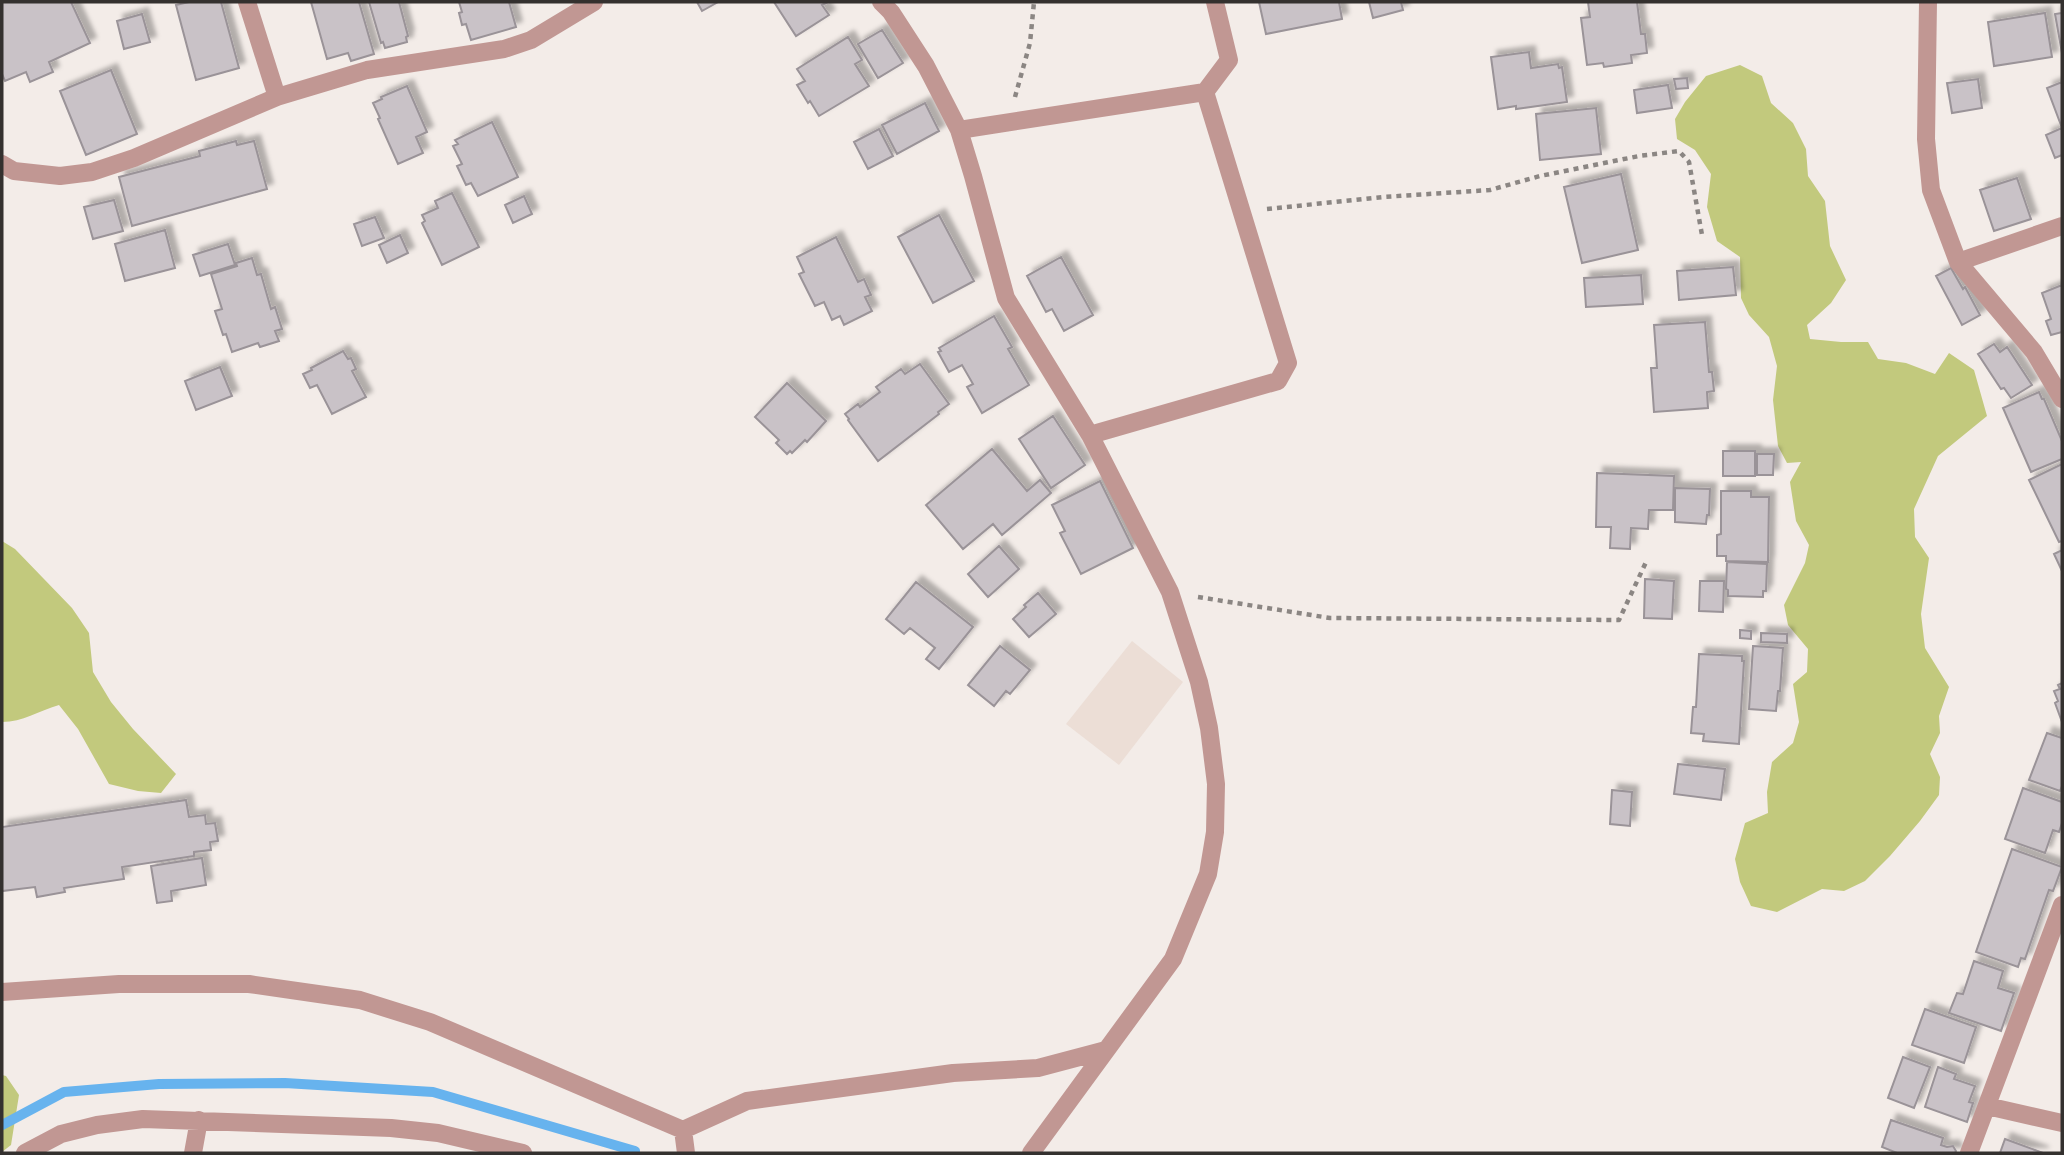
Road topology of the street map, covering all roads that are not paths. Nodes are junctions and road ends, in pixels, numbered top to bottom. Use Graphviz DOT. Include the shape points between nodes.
graph roads {
  1 [pos="247,2"];
  2 [pos="594,2"];
  3 [pos="881,2"];
  4 [pos="1215,2"];
  5 [pos="1928,2"];
  6 [pos="1205,92"];
  7 [pos="277,97"];
  8 [pos="959,130"];
  9 [pos="2,164"];
  10 [pos="2062,226"];
  11 [pos="1958,262"];
  12 [pos="2062,399"];
  13 [pos="1090,435"];
  14 [pos="2062,905"];
  15 [pos="2,992"];
  16 [pos="1106,1050"];
  17 [pos="1987,1106"];
  18 [pos="199,1120"];
  19 [pos="2062,1122"];
  20 [pos="683,1130"];
  21 [pos="25,1153"];
  22 [pos="193,1153"];
  23 [pos="523,1153"];
  24 [pos="686,1153"];
  25 [pos="1031,1153"];
  26 [pos="1969,1153"];
  1 -- 7 [label="street"];
  2 -- 7 [label="street" via="531,40 504,49 367,70"];
  3 -- 8 [label="street" via="926,66"];
  4 -- 6 [label="street" via="1229,60"];
  5 -- 11 [label="street" via="1926,139 1931,190"];
  6 -- 8 [label="street"];
  6 -- 13 [label="street" via="1288,363 1278,381"];
  7 -- 9 [label="street" via="92,172 60,176 14,171"];
  8 -- 13 [label="street" via="1006,298"];
  10 -- 11 [label="street"];
  11 -- 12 [label="street" via="2034,352"];
  13 -- 16 [label="street" via="1170,592 1199,682 1216,784 1208,874 1174,959"];
  14 -- 17 [label="street"];
  15 -- 20 [label="street" via="119,984 249,984 360,1000 430,1022"];
  16 -- 20 [label="street" via="1038,1069 953,1073 747,1101"];
  16 -- 25 [label="street"];
  17 -- 19 [label="street"];
  17 -- 26 [label="street"];
  18 -- 21 [label="street" via="144,1119 97,1125 61,1135"];
  18 -- 22 [label="street"];
  18 -- 23 [label="street" via="391,1128 438,1133"];
  20 -- 24 [label="street"];
}
